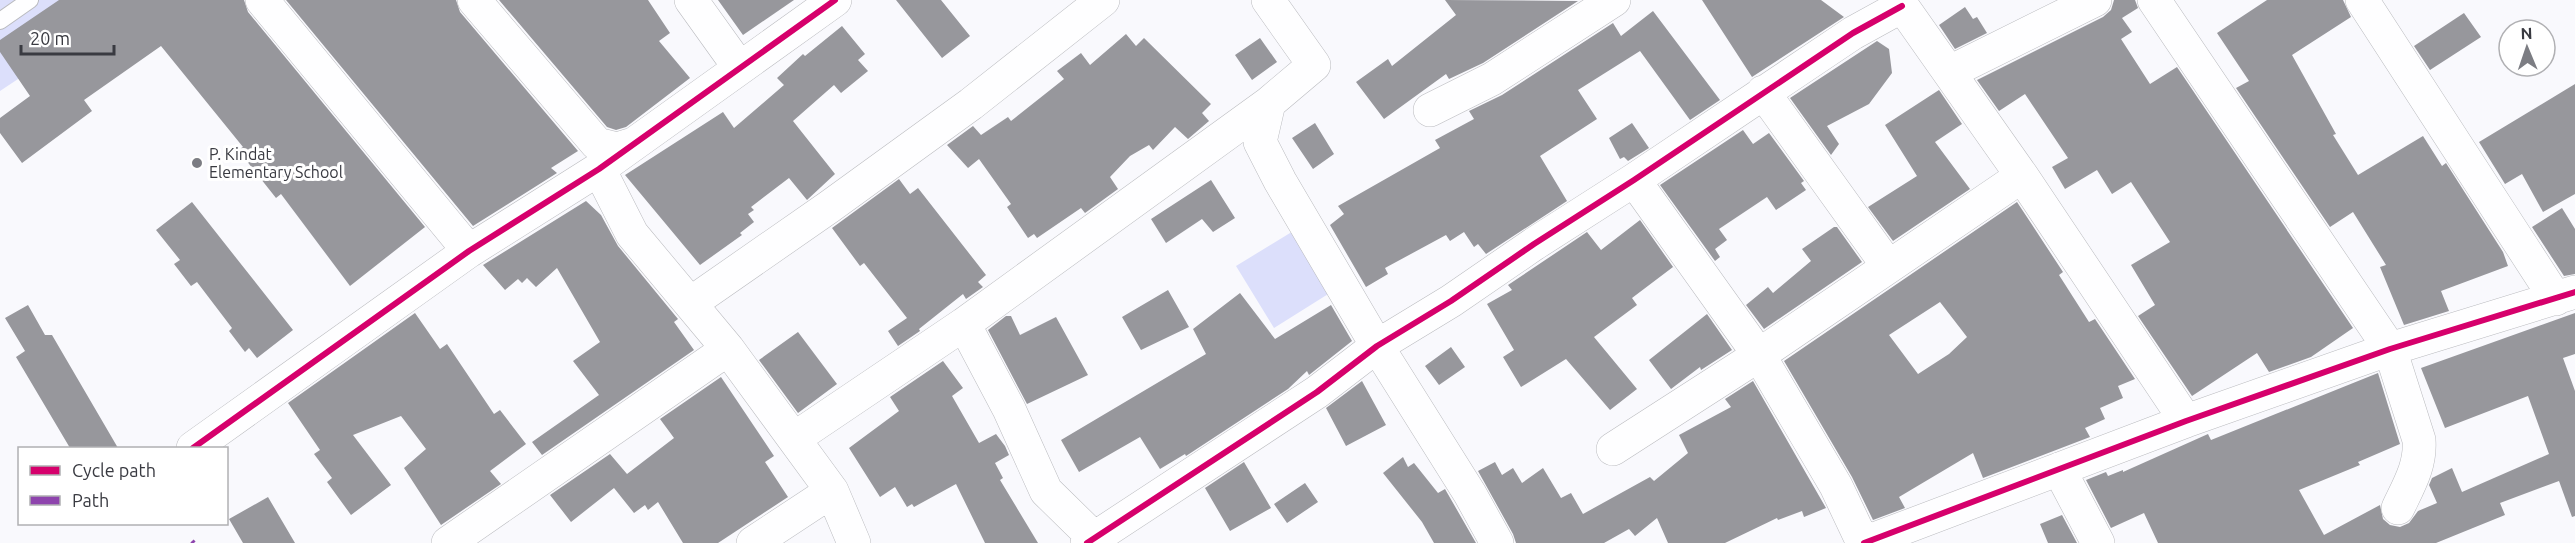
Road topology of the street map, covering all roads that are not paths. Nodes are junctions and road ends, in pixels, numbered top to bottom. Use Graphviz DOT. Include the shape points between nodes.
graph roads {
  1 [pos="30,0"];
  2 [pos="262,0"];
  3 [pos="474,0"];
  4 [pos="691,0"];
  5 [pos="835,0"];
  6 [pos="1103,0"];
  7 [pos="1268,0"];
  8 [pos="1614,0"];
  9 [pos="2095,0"];
  10 [pos="2154,0"];
  11 [pos="2362,0"];
  12 [pos="1900,3"];
  13 [pos="0,21"];
  14 [pos="739,67"];
  15 [pos="1950,72"];
  16 [pos="1763,92"];
  17 [pos="1269,103"];
  18 [pos="1430,110"];
  19 [pos="630,145"];
  20 [pos="599,169"];
  21 [pos="2022,176"];
  22 [pos="1634,180"];
  23 [pos="469,251"];
  24 [pos="1888,266"];
  25 [pos="2566,296"];
  26 [pos="691,303"];
  27 [pos="964,324"];
  28 [pos="1377,346"];
  29 [pos="728,349"];
  30 [pos="2390,350"];
  31 [pos="1759,355"];
  32 [pos="2186,421"];
  33 [pos="795,438"];
  34 [pos="194,447"];
  35 [pos="1613,449"];
  36 [pos="2060,469"];
  37 [pos="832,491"];
  38 [pos="2398,508"];
  39 [pos="1090,541"];
  40 [pos="448,543"];
  41 [pos="753,543"];
  42 [pos="854,543"];
  43 [pos="1497,543"];
  44 [pos="1863,543"];
  45 [pos="2098,543"];
  1 -- 13 [label="lane"];
  2 -- 23 [label="street"];
  3 -- 19 [label="street" via="597,144 617,149"];
  4 -- 14 [label="street"];
  5 -- 14 [label="street"];
  6 -- 26 [label="street" via="952,118"];
  7 -- 17 [label="street" via="1314,65"];
  8 -- 18 [label="street" via="1492,79"];
  9 -- 15 [label="street"];
  10 -- 30 [label="street"];
  11 -- 25 [label="street"];
  12 -- 15 [label="street"];
  12 -- 16 [label="street"];
  14 -- 19 [label="street"];
  15 -- 21 [label="street"];
  16 -- 22 [label="street"];
  16 -- 24 [label="street"];
  17 -- 27 [label="street"];
  17 -- 28 [label="street" via="1260,142"];
  19 -- 20 [label="street"];
  20 -- 23 [label="street"];
  20 -- 26 [label="street" via="632,234"];
  21 -- 24 [label="street"];
  21 -- 32 [label="street"];
  22 -- 28 [label="street"];
  22 -- 31 [label="street"];
  23 -- 34 [label="street"];
  24 -- 31 [label="street"];
  25 -- 30 [label="street"];
  26 -- 29 [label="street"];
  27 -- 33 [label="street"];
  27 -- 39 [label="street" via="1046,491"];
  28 -- 39 [label="street" via="1317,392"];
  28 -- 43 [label="street"];
  29 -- 33 [label="street"];
  29 -- 40 [label="street"];
  30 -- 32 [label="street"];
  30 -- 38 [label="street" via="2419,440 2420,455"];
  31 -- 35 [label="street"];
  31 -- 44 [label="street" via="1836,486"];
  32 -- 36 [label="street"];
  33 -- 37 [label="street"];
  36 -- 44 [label="street"];
  36 -- 45 [label="street"];
  37 -- 41 [label="street"];
  37 -- 42 [label="street"];
}
